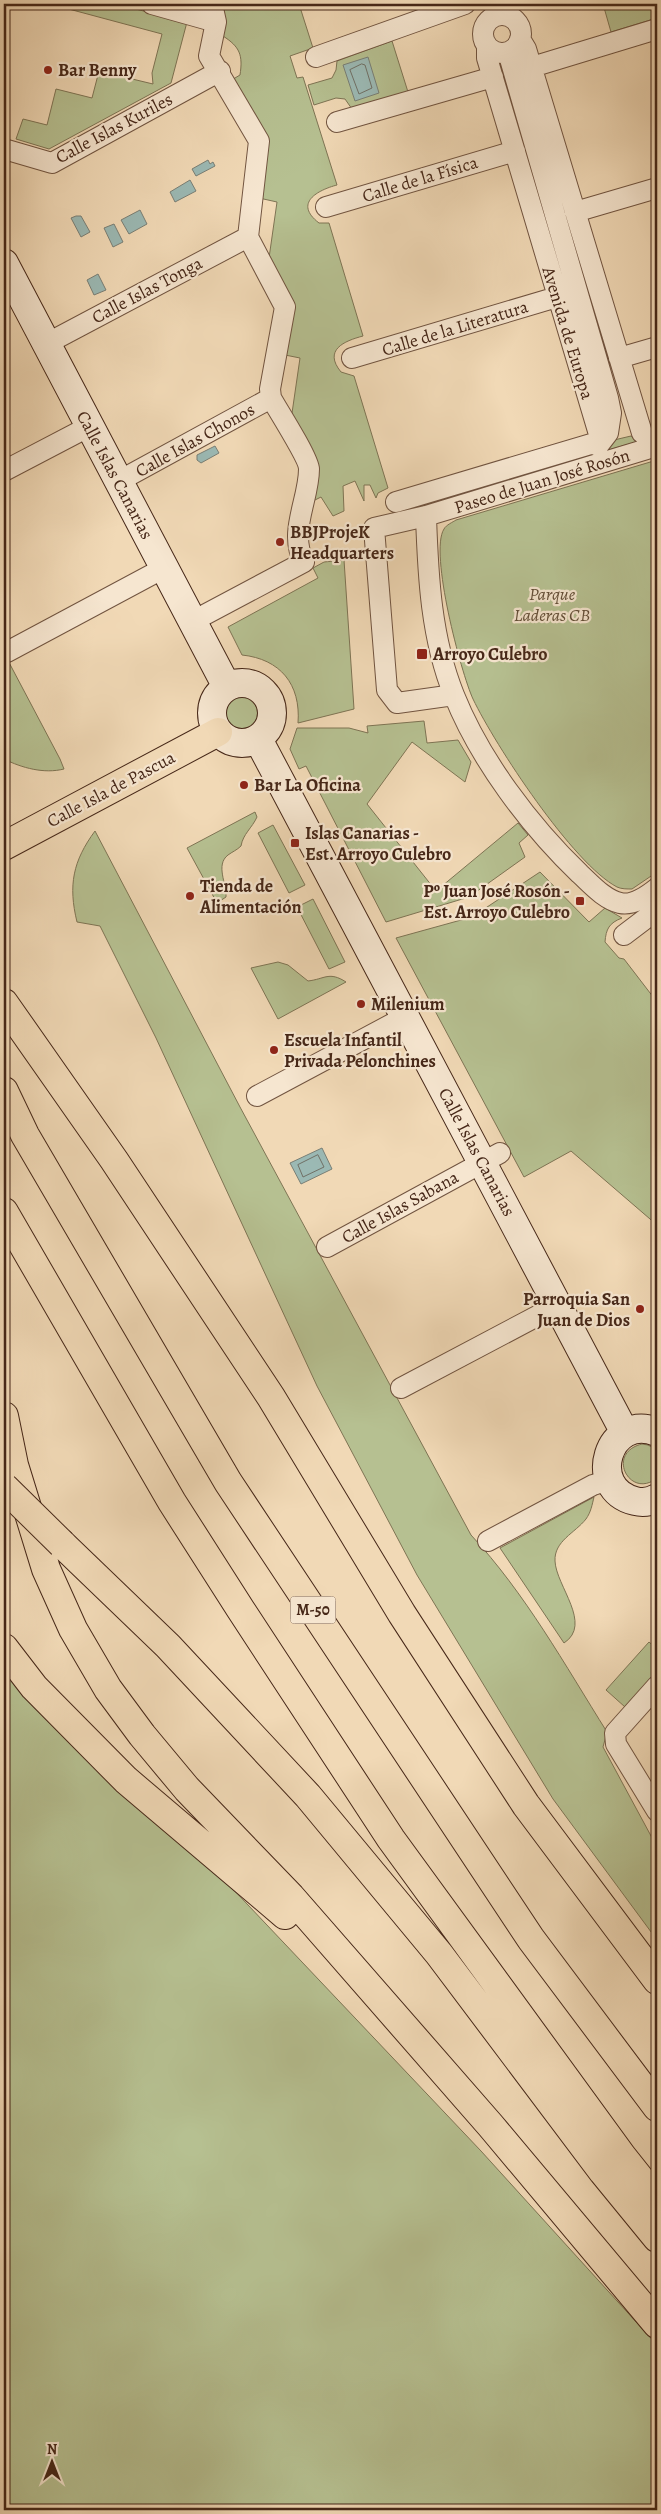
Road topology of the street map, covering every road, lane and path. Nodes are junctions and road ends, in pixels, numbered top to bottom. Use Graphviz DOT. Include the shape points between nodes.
graph roads {
  1 [pos="152,4"];
  2 [pos="467,4"];
  3 [pos="214,13"];
  4 [pos="507,22"];
  5 [pos="657,29"];
  6 [pos="485,39"];
  7 [pos="316,57"];
  8 [pos="532,67"];
  9 [pos="220,71"];
  10 [pos="493,77"];
  11 [pos="337,122"];
  12 [pos="549,124"];
  13 [pos="4,149"];
  14 [pos="536,150"];
  15 [pos="515,151"];
  16 [pos="657,188"];
  17 [pos="548,193"];
  18 [pos="326,207"];
  19 [pos="575,212"];
  20 [pos="536,224"];
  21 [pos="248,237"];
  22 [pos="570,266"];
  23 [pos="7,279"];
  24 [pos="597,287"];
  25 [pos="557,297"];
  26 [pos="46,344"];
  27 [pos="657,346"];
  28 [pos="352,358"];
  29 [pos="619,358"];
  30 [pos="271,398"];
  31 [pos="610,406"];
  32 [pos="90,426"];
  33 [pos="644,434"];
  34 [pos="603,439"];
  35 [pos="657,446"];
  36 [pos="574,471"];
  37 [pos="4,472"];
  38 [pos="119,481"];
  39 [pos="425,493"];
  40 [pos="396,502"];
  41 [pos="429,515"];
  42 [pos="164,568"];
  43 [pos="193,621"];
  44 [pos="7,652"];
  45 [pos="227,687"];
  46 [pos="454,694"];
  47 [pos="215,727"];
  48 [pos="258,739"];
  49 [pos="4,827"];
  50 [pos="4,846"];
  51 [pos="657,888"];
  52 [pos="630,904"];
  53 [pos="657,910"];
  54 [pos="4,1003"];
  55 [pos="405,1017"];
  56 [pos="4,1092"];
  57 [pos="257,1096"];
  58 [pos="491,1158"];
  59 [pos="4,1212"];
  60 [pos="327,1247"];
  61 [pos="558,1305"];
  62 [pos="401,1388"];
  63 [pos="4,1416"];
  64 [pos="657,1432"];
  65 [pos="625,1433"];
  66 [pos="609,1480"];
  67 [pos="4,1487"];
  68 [pos="657,1498"];
  69 [pos="488,1541"];
  70 [pos="4,1648"];
  71 [pos="657,1686"];
  72 [pos="657,1811"];
  73 [pos="657,1980"];
  74 [pos="408,2033"];
  75 [pos="657,2106"];
  76 [pos="657,2200"];
  77 [pos="657,2238"];
  78 [pos="657,2324"];
  1 -- 3 [label="street"];
  2 -- 6 [label="street, Avenida de Europa"];
  2 -- 7 [label="street"];
  3 -- 9 [label="street" via="210,56"];
  4 -- 6 [label="street" via="489,19"];
  4 -- 6 [label="street" via="500,53"];
  4 -- 8 [label="street"];
  4 -- 14 [label="street, Avenida de Europa"];
  5 -- 8 [label="street"];
  6 -- 10 [label="street, Avenida de Europa"];
  8 -- 12 [label="street"];
  9 -- 13 [label="street, Calle Islas Kuriles" via="52,163"];
  9 -- 21 [label="street" via="259,141"];
  10 -- 11 [label="street"];
  10 -- 15 [label="street, Avenida de Europa"];
  12 -- 14 [label="street"];
  12 -- 19 [label="street"];
  14 -- 17 [label="street, Avenida de Europa"];
  15 -- 18 [label="street, Calle de la Física"];
  15 -- 20 [label="street, Avenida de Europa"];
  16 -- 19 [label="street"];
  17 -- 20 [label="street"];
  17 -- 22 [label="street, Avenida de Europa"];
  19 -- 24 [label="street"];
  20 -- 25 [label="street, Avenida de Europa"];
  21 -- 26 [label="street, Calle Islas Tonga"];
  21 -- 30 [label="street" via="285,307"];
  22 -- 24 [label="street, Avenida de Europa"];
  22 -- 31 [label="street, Avenida de Europa"];
  23 -- 26 [label="street, Calle Islas Canarias"];
  24 -- 29 [label="street"];
  25 -- 28 [label="street, Calle de la Literatura"];
  25 -- 34 [label="street, Avenida de Europa"];
  26 -- 32 [label="street, Calle Islas Canarias"];
  27 -- 29 [label="street"];
  29 -- 33 [label="street"];
  30 -- 38 [label="street, Calle Islas Chonos"];
  30 -- 43 [label="street" via="309,467 297,538 304,562"];
  31 -- 33 [label="street, Avenida de Europa" via="614,414"];
  31 -- 34 [label="street, Avenida de Europa" via="608,433"];
  32 -- 37 [label="street"];
  32 -- 38 [label="street, Calle Islas Canarias"];
  33 -- 34 [label="street" via="619,430"];
  34 -- 36 [label="street, Avenida de Europa" via="593,454"];
  34 -- 39 [label="street"];
  35 -- 36 [label="street, Paseo de Juan José Rosón"];
  36 -- 41 [label="street, Paseo de Juan José Rosón"];
  38 -- 42 [label="street, Calle Islas Canarias"];
  39 -- 40 [label="street"];
  39 -- 41 [label="street"];
  41 -- 46 [label="street" via="428,581 436,637"];
  41 -- 46 [label="street, Paseo de Juan José Rosón" via="374,528 387,690 397,703"];
  42 -- 43 [label="street, Calle Islas Canarias"];
  42 -- 44 [label="street"];
  43 -- 45 [label="street, Calle Islas Canarias"];
  45 -- 47 [label="street" via="213,702"];
  45 -- 48 [label="street" via="238,683 258,687 270,702 271,720"];
  46 -- 52 [label="street" via="471,730 508,791 553,848 607,897"];
  47 -- 48 [label="street" via="225,738 238,743"];
  47 -- 49 [label="main road, Calle Isla de Pascua"];
  47 -- 50 [label="main road, Calle Isla de Pascua"];
  48 -- 55 [label="street, Calle Islas Canarias"];
  51 -- 52 [label="street"];
  52 -- 53 [label="street" via="631,930"];
  54 -- 73 [label="main road" via="114,1160 271,1397 402,1614 526,1805"];
  55 -- 57 [label="street"];
  55 -- 58 [label="street, Calle Islas Canarias"];
  56 -- 75 [label="main road, M-50" via="25,1135 228,1482 531,1939"];
  58 -- 60 [label="street, Calle Islas Sabana"];
  58 -- 61 [label="street, Calle Islas Canarias"];
  59 -- 76 [label="main road" via="172,1502 380,1822"];
  61 -- 62 [label="street"];
  61 -- 65 [label="street, Calle Islas Canarias"];
  63 -- 74 [label="main road" via="14,1465 46,1569 73,1629 108,1689 187,1789 291,1897"];
  64 -- 65 [label="street" via="640,1429"];
  65 -- 66 [label="street" via="609,1452 606,1466"];
  66 -- 68 [label="street" via="615,1490 629,1499 641,1502"];
  66 -- 69 [label="street" via="593,1485"];
  67 -- 77 [label="main road, bridge" via="168,1646 308,1796 439,1954 603,2172"];
  70 -- 74 [label="main road" via="34,1687 126,1780 281,1910"];
  71 -- 72 [label="street" via="615,1734 616,1744"];
  74 -- 78 [label="main road" via="491,2126"];
}
